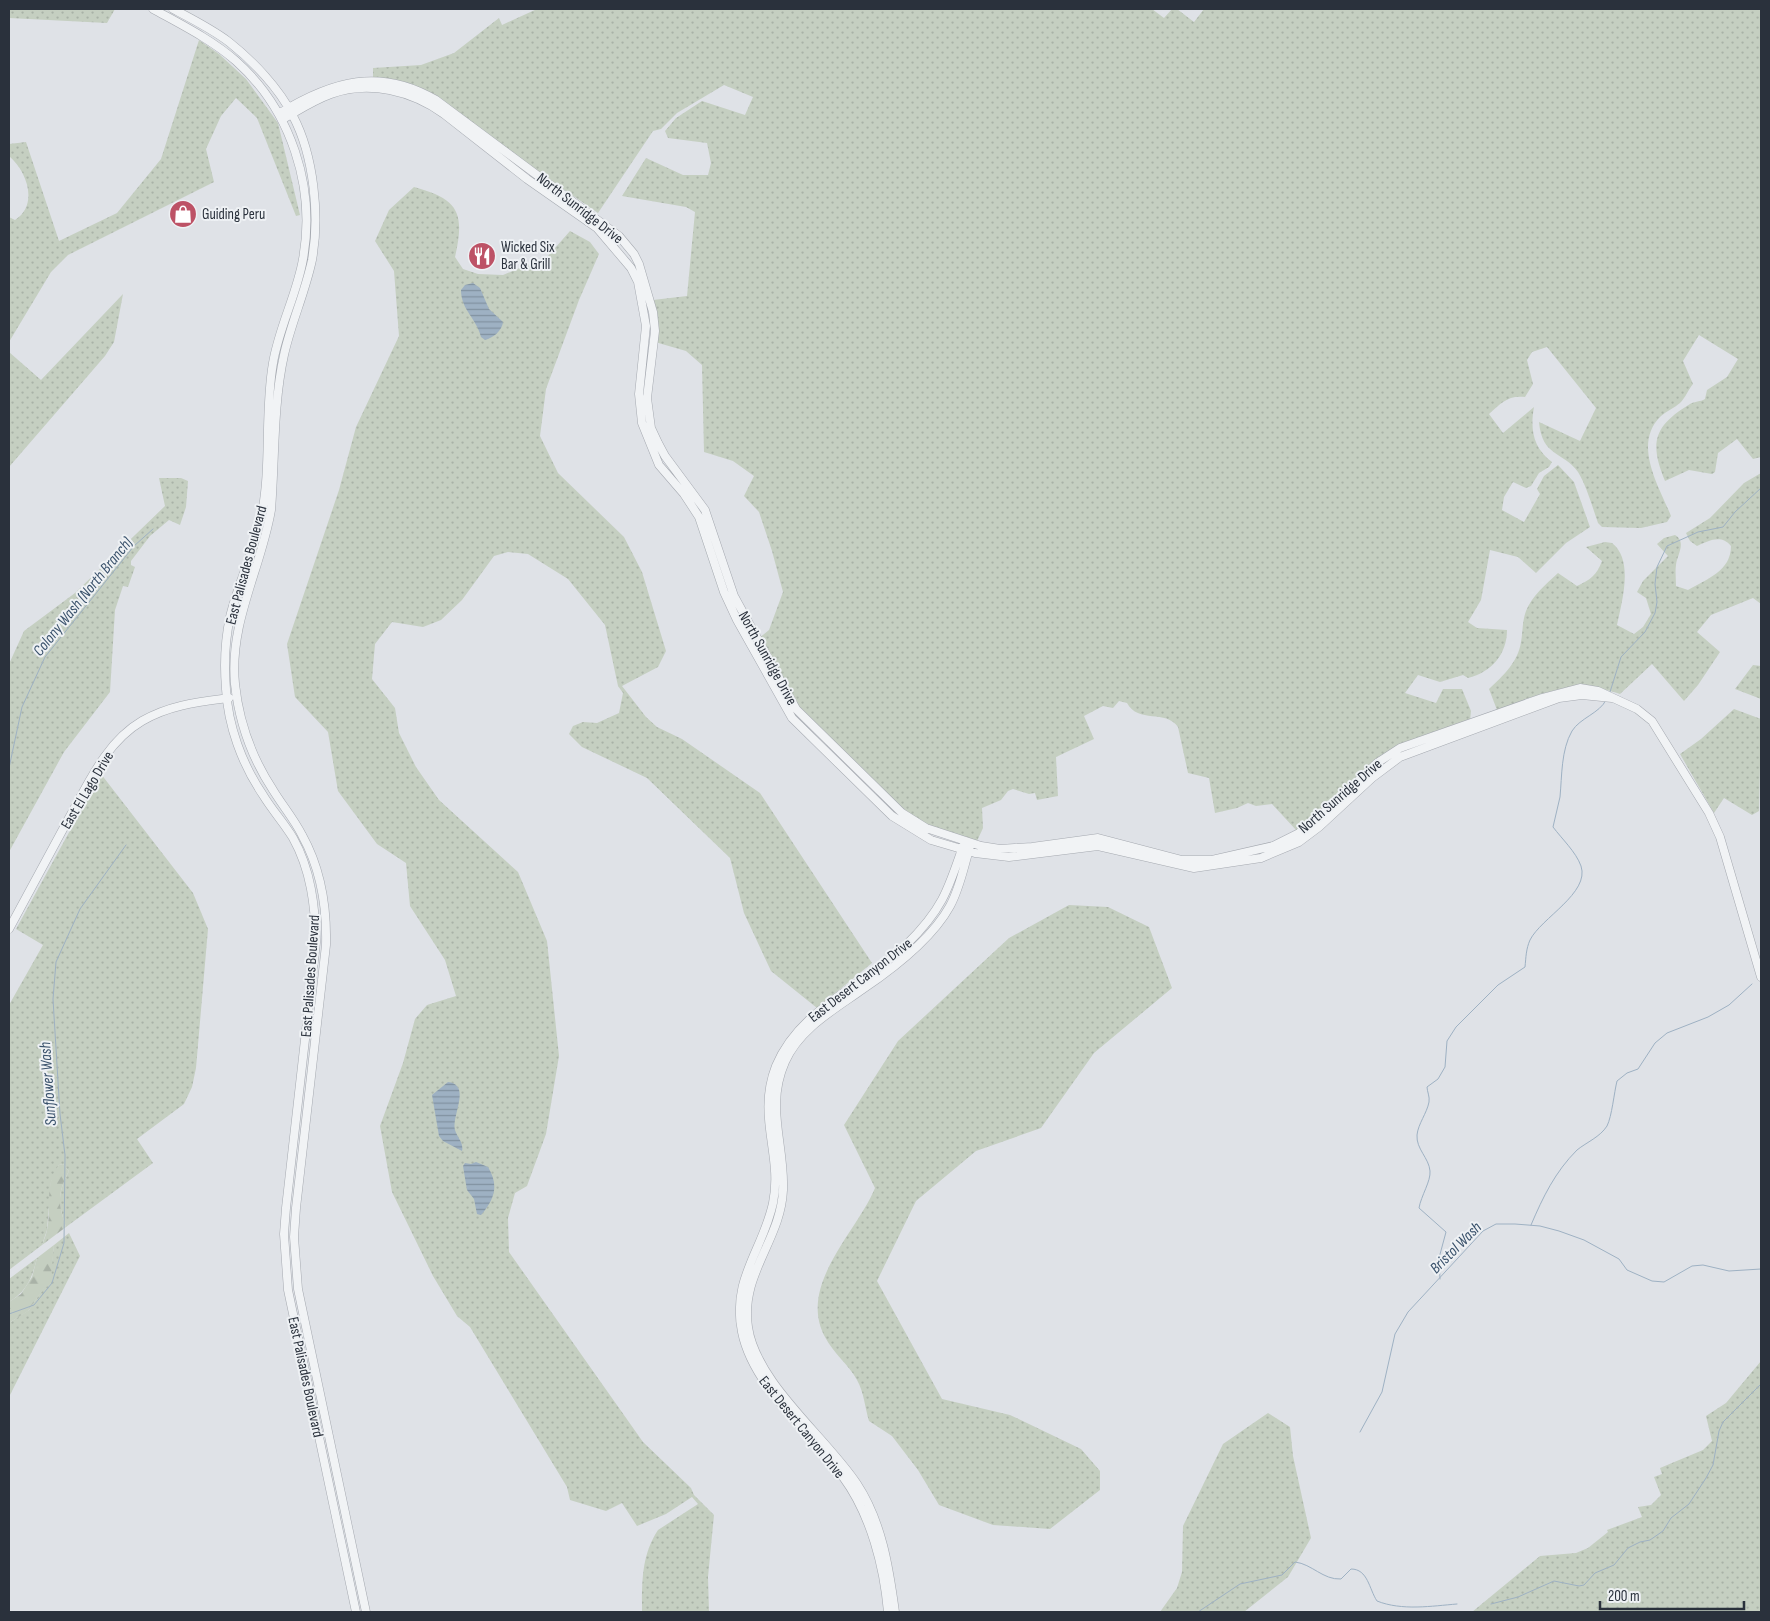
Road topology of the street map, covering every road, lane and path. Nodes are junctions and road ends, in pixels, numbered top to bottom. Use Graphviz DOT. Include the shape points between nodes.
graph roads {
  1 [pos="154,9"];
  2 [pos="173,9"];
  3 [pos="290,111"];
  4 [pos="281,116"];
  5 [pos="563,200"];
  6 [pos="237,697"];
  7 [pos="226,698"];
  8 [pos="966,846"];
  9 [pos="9,929"];
  10 [pos="1761,977"];
  11 [pos="356,1612"];
  12 [pos="366,1612"];
  13 [pos="888,1612"];
  14 [pos="895,1612"];
  1 -- 4 [label="street, East Palisades Boulevard" via="236,61"];
  2 -- 3 [label="street, East Palisades Boulevard" via="227,40 241,52 272,85"];
  3 -- 4 [label="street, North Sunridge Drive"];
  3 -- 5 [label="street, North Sunridge Drive" via="345,90 366,88 409,95 431,105"];
  3 -- 6 [label="street, East Palisades Boulevard" via="314,188 314,241 308,276 283,356 271,510 244,602 236,642"];
  4 -- 7 [label="street, East Palisades Boulevard" via="304,190 306,238 299,278 273,365 264,503 257,535 230,615 226,640"];
  5 -- 8 [label="street, North Sunridge Drive" via="619,236 639,264 655,331 647,398 651,428 665,456 705,510 734,596 785,691 805,720 902,813"];
  5 -- 8 [label="street, North Sunridge Drive" via="597,228 631,268 638,282 646,326 639,394 646,436 659,465 699,517 728,603 782,702 802,728 892,816 931,840"];
  6 -- 7 [label="street, East El Lago Drive"];
  6 -- 12 [label="street, East Palisades Boulevard" via="255,759 303,836 322,887 326,909 326,945 296,1208 296,1265 298,1290"];
  7 -- 9 [label="street, East El Lago Drive" via="161,711 140,722 119,740 98,768"];
  7 -- 11 [label="street, East Palisades Boulevard" via="245,764 293,838 316,905 316,942 286,1208 286,1269"];
  8 -- 10 [label="street, North Sunridge Drive" via="1000,849 1098,838 1201,862 1257,851 1285,841 1311,825 1377,763 1400,748 1520,704 1580,688 1598,691 1637,709 1652,721 1715,825"];
  8 -- 13 [label="street, East Desert Canyon Drive" via="946,895 926,924 887,962 805,1022 780,1057 767,1103 775,1194 771,1213 747,1268 740,1301 746,1348 760,1376 852,1490 879,1559"];
  8 -- 14 [label="street, East Desert Canyon Drive" via="954,897 934,927 897,963 810,1028 785,1061 775,1116 782,1169 782,1203 754,1270 748,1294 748,1328 760,1362 775,1385 843,1465 874,1517 885,1555"];
}
